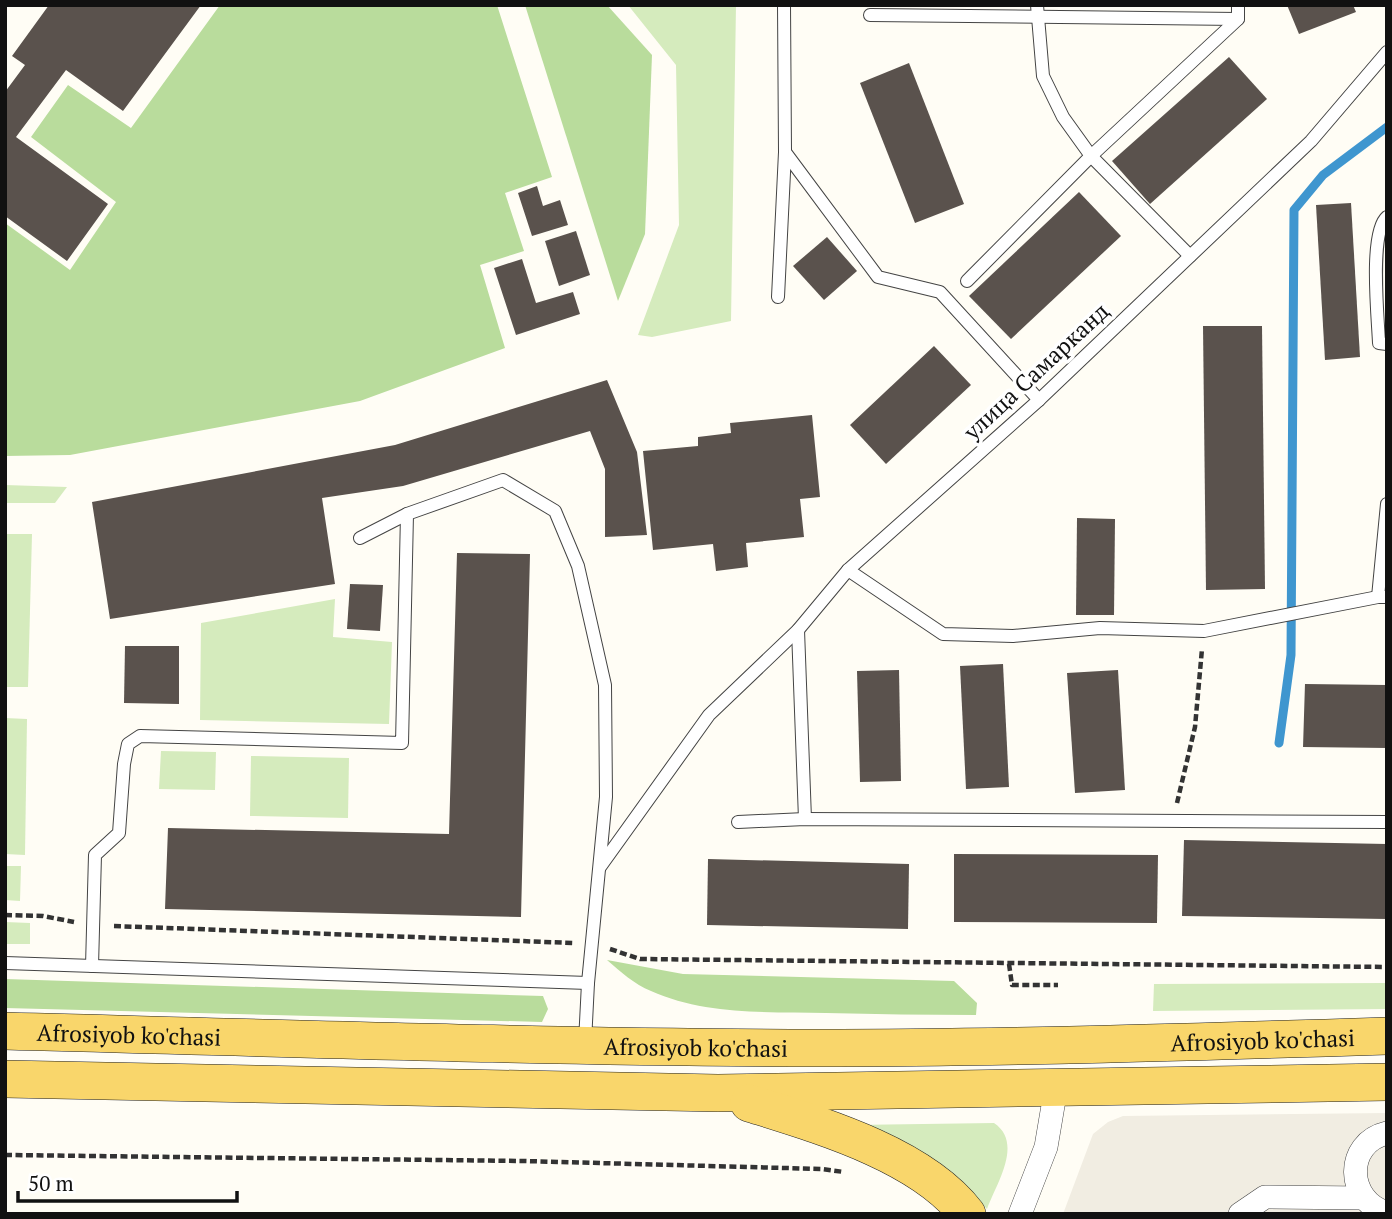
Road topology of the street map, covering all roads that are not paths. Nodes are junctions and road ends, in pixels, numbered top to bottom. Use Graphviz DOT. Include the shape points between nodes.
graph roads {
  1 [pos="784,5"];
  2 [pos="1238,5"];
  3 [pos="1037,11"];
  4 [pos="870,15"];
  5 [pos="1238,19"];
  6 [pos="1387,52"];
  7 [pos="785,152"];
  8 [pos="1091,156"];
  9 [pos="1387,217"];
  10 [pos="1190,256"];
  11 [pos="967,281"];
  12 [pos="778,296"];
  13 [pos="1387,344"];
  14 [pos="1039,400"];
  15 [pos="1387,504"];
  16 [pos="408,514"];
  17 [pos="360,538"];
  18 [pos="849,570"];
  19 [pos="1382,597"];
  20 [pos="798,630"];
  21 [pos="805,819"];
  22 [pos="738,822"];
  23 [pos="1387,822"];
  24 [pos="600,867"];
  25 [pos="5,963"];
  26 [pos="92,965"];
  27 [pos="588,983"];
  28 [pos="5,1031"];
  29 [pos="1387,1036"];
  30 [pos="585,1046"];
  31 [pos="1056,1046"];
  32 [pos="5,1079"];
  33 [pos="1387,1082"];
  34 [pos="1056,1087"];
  35 [pos="718,1093"];
  36 [pos="1387,1133"];
  37 [pos="1363,1198"];
  38 [pos="1387,1213"];
  39 [pos="967,1214"];
  40 [pos="1020,1214"];
  41 [pos="1240,1214"];
  1 -- 7 [label="lane"];
  2 -- 5 [label="lane"];
  3 -- 4 [label="lane"];
  3 -- 5 [label="lane"];
  3 -- 8 [label="lane" via="1043,76 1063,117"];
  5 -- 8 [label="lane"];
  6 -- 10 [label="lane, улица Самарканд" via="1311,141"];
  7 -- 12 [label="lane"];
  7 -- 14 [label="lane" via="878,276 940,292"];
  8 -- 10 [label="lane"];
  8 -- 11 [label="lane"];
  9 -- 13 [label="lane" via="1380,222 1376,243 1379,343"];
  10 -- 14 [label="lane, улица Самарканд"];
  14 -- 18 [label="lane, улица Самарканд"];
  15 -- 19 [label="lane"];
  16 -- 17 [label="lane"];
  16 -- 24 [label="lane" via="503,480 555,511 578,566 605,685 606,797"];
  16 -- 26 [label="lane" via="402,743 140,736 128,744 119,833 95,855"];
  18 -- 19 [label="lane" via="943,635 1013,636 1100,628 1204,631"];
  18 -- 20 [label="lane, улица Самарканд"];
  20 -- 21 [label="lane"];
  20 -- 24 [label="lane, улица Самарканд" via="709,715"];
  21 -- 22 [label="lane"];
  21 -- 23 [label="lane"];
  24 -- 27 [label="lane"];
  25 -- 26 [label="lane"];
  26 -- 27 [label="lane"];
  27 -- 30 [label="lane"];
  28 -- 30 [label="main road, Afrosiyob ko'chasi"];
  29 -- 31 [label="main road, Afrosiyob ko'chasi"];
  30 -- 31 [label="main road, Afrosiyob ko'chasi"];
  31 -- 34 [label="main road"];
  32 -- 35 [label="main road, Afrosiyob ko'chasi"];
  33 -- 34 [label="main road, Afrosiyob ko'chasi"];
  34 -- 35 [label="main road, Afrosiyob ko'chasi"];
  34 -- 40 [label="street" via="1046,1147"];
  35 -- 39 [label="main road" via="893,1157 933,1181"];
  36 -- 37 [label="street" via="1370,1141 1356,1162 1357,1187"];
  37 -- 38 [label="street"];
  37 -- 41 [label="street" via="1265,1197"];
}
